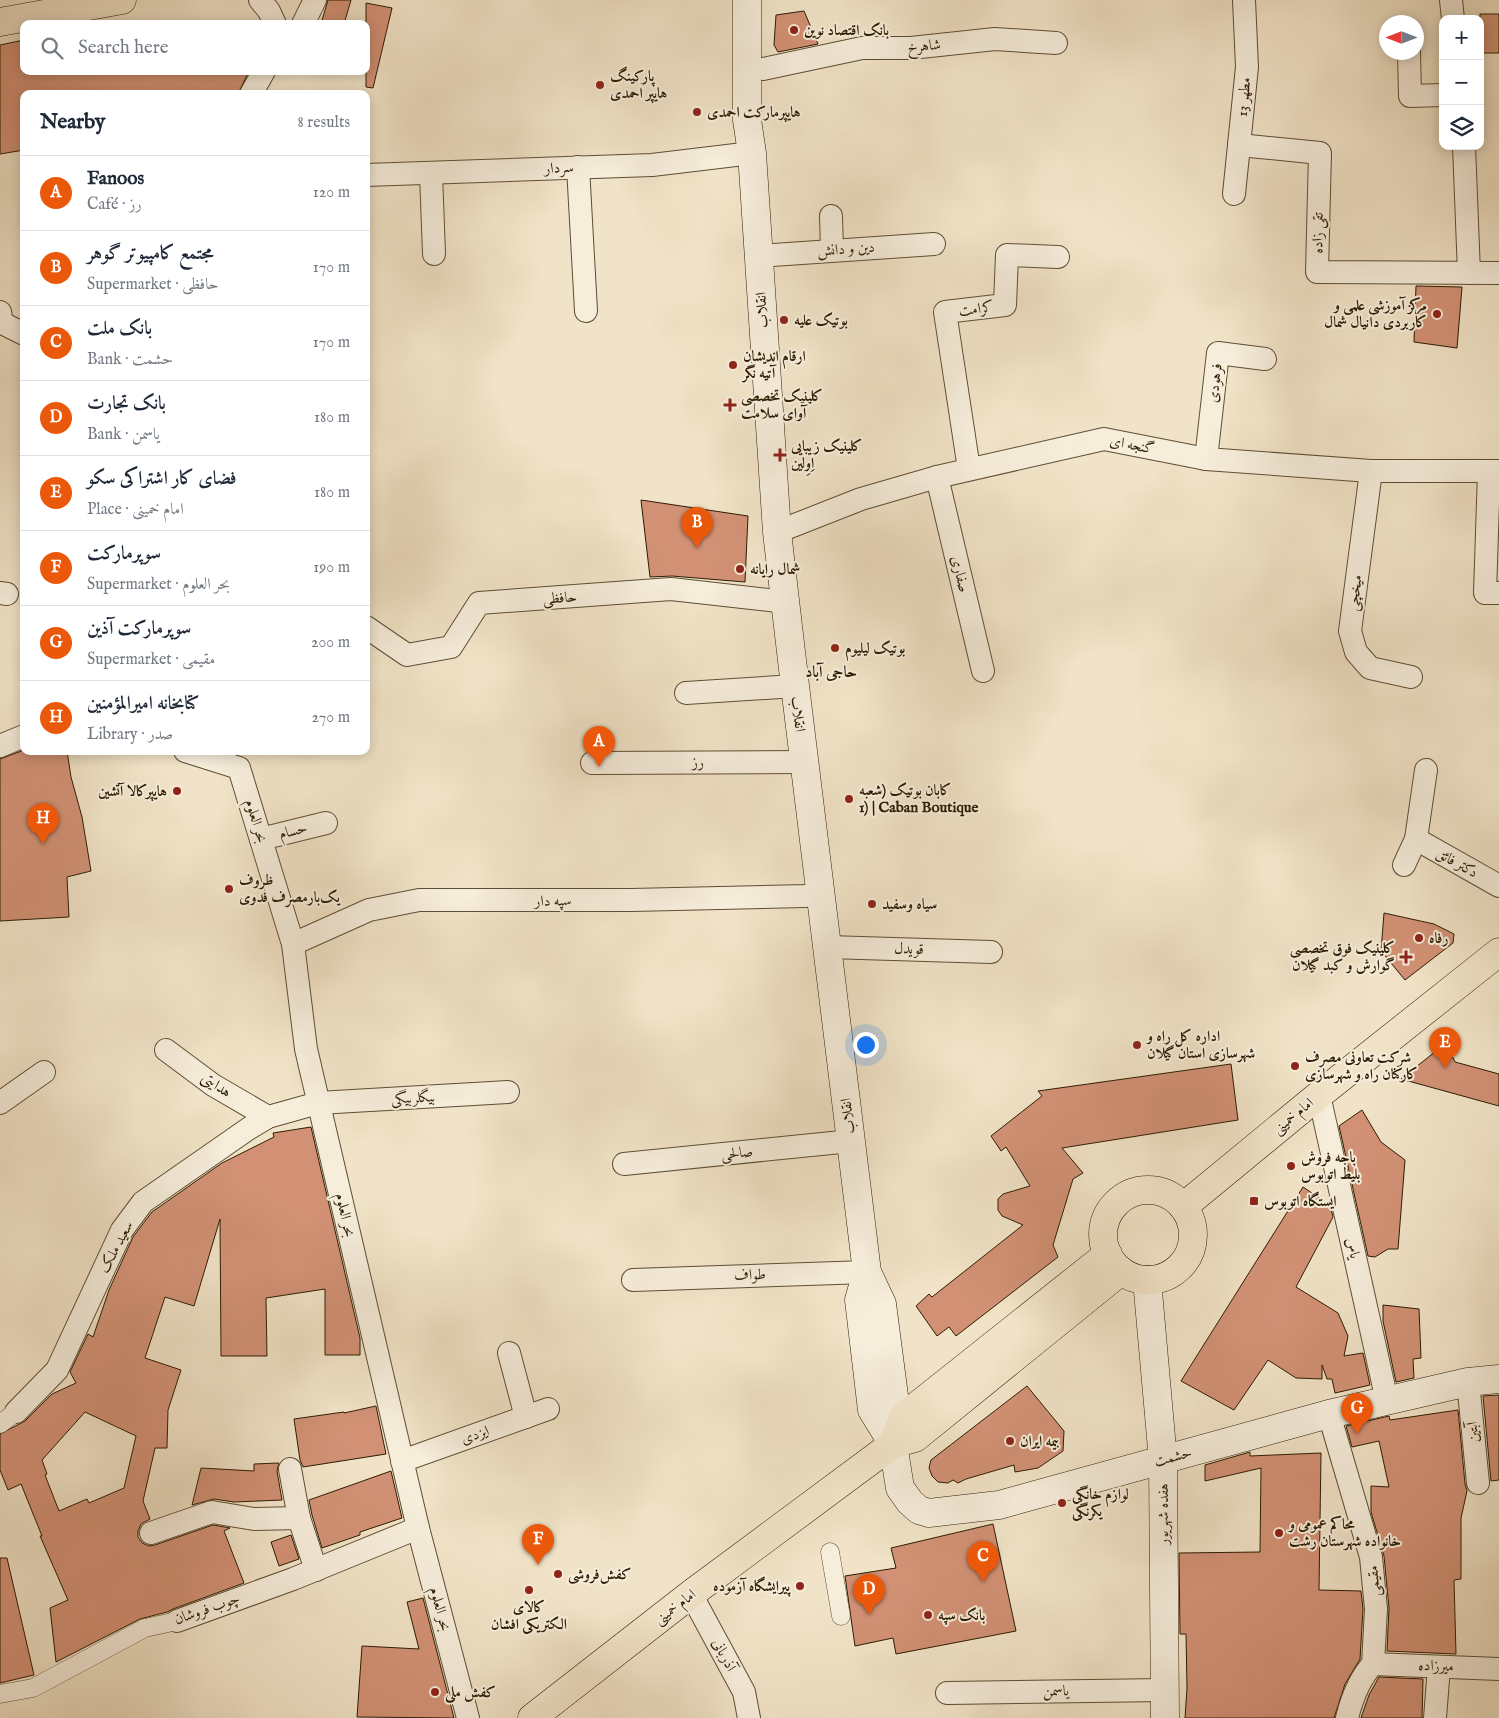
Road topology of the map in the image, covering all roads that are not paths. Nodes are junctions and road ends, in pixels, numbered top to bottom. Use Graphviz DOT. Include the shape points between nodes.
graph roads {
  1 [pos="122,0"];
  2 [pos="260,0"];
  3 [pos="315,0"];
  4 [pos="747,0"];
  5 [pos="761,0"];
  6 [pos="1244,0"];
  7 [pos="1451,0"];
  8 [pos="1453,15"];
  9 [pos="273,20"];
  10 [pos="305,20"];
  11 [pos="0,22"];
  12 [pos="1056,43"];
  13 [pos="1409,60"];
  14 [pos="763,69"];
  15 [pos="262,75"];
  16 [pos="277,75"];
  17 [pos="253,90"];
  18 [pos="270,90"];
  19 [pos="1439,95"];
  20 [pos="1239,145"];
  21 [pos="1464,150"];
  22 [pos="752,162"];
  23 [pos="578,167"];
  24 [pos="431,174"];
  25 [pos="370,175"];
  26 [pos="1234,194"];
  27 [pos="831,216"];
  28 [pos="934,244"];
  29 [pos="832,250"];
  30 [pos="434,254"];
  31 [pos="758,256"];
  32 [pos="1058,257"];
  33 [pos="1499,273"];
  34 [pos="1469,274"];
  35 [pos="586,311"];
  36 [pos="0,312"];
  37 [pos="20,332"];
  38 [pos="1265,359"];
  39 [pos="1206,459"];
  40 [pos="969,468"];
  41 [pos="1371,471"];
  42 [pos="1494,471"];
  43 [pos="937,477"];
  44 [pos="777,532"];
  45 [pos="1499,593"];
  46 [pos="786,602"];
  47 [pos="370,630"];
  48 [pos="983,671"];
  49 [pos="1411,677"];
  50 [pos="795,686"];
  51 [pos="686,693"];
  52 [pos="20,738"];
  53 [pos="0,746"];
  54 [pos="209,755"];
  55 [pos="239,760"];
  56 [pos="592,762"];
  57 [pos="804,762"];
  58 [pos="1426,770"];
  59 [pos="326,822"];
  60 [pos="261,839"];
  61 [pos="1416,839"];
  62 [pos="1404,864"];
  63 [pos="1499,886"];
  64 [pos="820,894"];
  65 [pos="293,944"];
  66 [pos="828,947"];
  67 [pos="991,952"];
  68 [pos="1499,952"];
  69 [pos="166,1050"];
  70 [pos="44,1072"];
  71 [pos="508,1092"];
  72 [pos="1319,1095"];
  73 [pos="0,1103"];
  74 [pos="318,1103"];
  75 [pos="268,1117"];
  76 [pos="851,1141"];
  77 [pos="624,1164"];
  78 [pos="1183,1207"];
  79 [pos="1114,1263"];
  80 [pos="867,1272"];
  81 [pos="633,1280"];
  82 [pos="1147,1280"];
  83 [pos="510,1353"];
  84 [pos="1499,1380"];
  85 [pos="1468,1382"];
  86 [pos="1387,1401"];
  87 [pos="548,1409"];
  88 [pos="1329,1414"];
  89 [pos="526,1417"];
  90 [pos="8,1418"];
  91 [pos="1160,1426"];
  92 [pos="893,1444"];
  93 [pos="1205,1448"];
  94 [pos="1163,1460"];
  95 [pos="402,1461"];
  96 [pos="290,1469"];
  97 [pos="1478,1483"];
  98 [pos="299,1518"];
  99 [pos="418,1528"];
  100 [pos="151,1533"];
  101 [pos="830,1552"];
  102 [pos="316,1570"];
  103 [pos="691,1594"];
  104 [pos="841,1616"];
  105 [pos="177,1621"];
  106 [pos="1373,1664"];
  107 [pos="1439,1667"];
  108 [pos="1499,1669"];
  109 [pos="1165,1690"];
  110 [pos="947,1693"];
  111 [pos="0,1694"];
  112 [pos="468,1718"];
  113 [pos="532,1718"];
  114 [pos="749,1718"];
  115 [pos="1165,1718"];
  116 [pos="1347,1718"];
  117 [pos="1435,1718"];
  1 -- 11 [label="main road"];
  2 -- 9 [label="street"];
  3 -- 10 [label="street"];
  4 -- 22 [label="main road, انقلاب" via="747,120"];
  5 -- 14 [label="main road, انقلاب"];
  6 -- 20 [label="street, مطهر 13" via="1247,67"];
  7 -- 8 [label="street"];
  12 -- 14 [label="street, شاهرخ" via="995,39 911,48 862,48"];
  13 -- 19 [label="street" via="1410,96"];
  14 -- 22 [label="main road, انقلاب" via="763,116"];
  15 -- 17 [label="street"];
  16 -- 18 [label="street"];
  20 -- 26 [label="street, مطهر 13"];
  20 -- 34 [label="street, تقی زاده" via="1320,153 1318,272"];
  21 -- 34 [label="street"];
  22 -- 23 [label="street, سردار"];
  22 -- 31 [label="main road, انقلاب"];
  23 -- 24 [label="street, سردار"];
  23 -- 35 [label="street"];
  24 -- 25 [label="street, سردار"];
  24 -- 30 [label="street"];
  27 -- 29 [label="street"];
  28 -- 29 [label="street, دین و دانش"];
  29 -- 31 [label="street, دین و دانش"];
  31 -- 44 [label="main road, انقلاب"];
  32 -- 40 [label="street, کرامت" via="1008,255 1005,305 945,312"];
  33 -- 34 [label="street, تقی زاده"];
  36 -- 37 [label="street" via="2,322"];
  38 -- 39 [label="street, فرهودی" via="1218,353"];
  39 -- 40 [label="street, گنجه ای" via="1104,439"];
  39 -- 41 [label="street, گنجه ای"];
  40 -- 43 [label="street, گنجه ای"];
  41 -- 42 [label="street, گنجه ای"];
  41 -- 49 [label="street, میخچی" via="1350,631 1356,652 1370,668"];
  42 -- 45 [label="street" via="1486,593"];
  43 -- 44 [label="street, گنجه ای" via="861,499"];
  43 -- 48 [label="street, صفاری"];
  44 -- 46 [label="main road, انقلاب"];
  46 -- 47 [label="street, حافظی" via="671,589 479,603 451,646 407,655"];
  46 -- 50 [label="main road, انقلاب"];
  50 -- 51 [label="street"];
  50 -- 57 [label="main road, انقلاب"];
  52 -- 53 [label="street"];
  54 -- 55 [label="street, بحر العلوم"];
  55 -- 60 [label="street, بحر العلوم"];
  56 -- 57 [label="street, رز"];
  57 -- 64 [label="main road, انقلاب"];
  58 -- 61 [label="street"];
  59 -- 60 [label="street, حسام"];
  60 -- 65 [label="street, بحر العلوم"];
  61 -- 62 [label="street"];
  61 -- 63 [label="street, دکتر فائق"];
  64 -- 65 [label="street, سپه دار" via="631,900 419,900 368,910"];
  64 -- 66 [label="main road, انقلاب"];
  65 -- 74 [label="street, بحر العلوم" via="306,1049"];
  66 -- 67 [label="street, قویدل"];
  66 -- 76 [label="main road, انقلاب"];
  68 -- 72 [label="main road, امام خمینی"];
  69 -- 75 [label="street, هدایتی" via="213,1084"];
  70 -- 73 [label="street"];
  71 -- 74 [label="street, بیگلربیگی"];
  72 -- 78 [label="main road, امام خمینی"];
  72 -- 86 [label="street, یاس"];
  74 -- 75 [label="street, سعید ملک"];
  74 -- 95 [label="street, بحر العلوم"];
  75 -- 90 [label="street, سعید ملک" via="143,1202 122,1230 57,1370"];
  76 -- 77 [label="street, صالحی"];
  76 -- 80 [label="main road, انقلاب"];
  78 -- 79 [label="main road" via="1166,1194 1145,1190 1119,1201 1104,1226 1104,1241"];
  78 -- 82 [label="main road" via="1192,1227 1192,1248 1185,1262 1174,1272 1161,1279"];
  79 -- 82 [label="main road" via="1133,1278"];
  79 -- 92 [label="main road" via="904,1416"];
  80 -- 81 [label="street, طواف"];
  80 -- 92 [label="main road, انقلاب" via="860,1300 872,1410"];
  82 -- 91 [label="main road, هفده شهریور"];
  83 -- 89 [label="street"];
  84 -- 85 [label="main road, حشمت"];
  85 -- 86 [label="main road, حشمت"];
  85 -- 97 [label="street, آبتین"];
  86 -- 88 [label="main road, حشمت"];
  87 -- 89 [label="street, ایزدی"];
  88 -- 93 [label="main road, حشمت"];
  88 -- 106 [label="street, مقیمی" via="1372,1557 1376,1610"];
  89 -- 95 [label="street, ایزدی"];
  91 -- 93 [label="main road" via="1166,1441 1173,1446"];
  91 -- 94 [label="main road, هفده شهریور"];
  92 -- 94 [label="main road, حشمت" via="900,1488 919,1510 929,1513 999,1506"];
  92 -- 103 [label="main road, امام خمینی"];
  93 -- 94 [label="main road, حشمت"];
  94 -- 109 [label="main road, هفده شهریور"];
  95 -- 99 [label="street, بحر العلوم"];
  96 -- 98 [label="street"];
  98 -- 100 [label="street" via="254,1519 212,1512"];
  98 -- 102 [label="street"];
  99 -- 102 [label="street, چوب فروشان"];
  99 -- 112 [label="street, بحر العلوم"];
  101 -- 104 [label="street"];
  102 -- 105 [label="street, چوب فروشان"];
  103 -- 113 [label="main road, امام خمینی"];
  103 -- 114 [label="street, آذربانی" via="744,1692"];
  105 -- 111 [label="street, چوب فروشان" via="145,1628 32,1688"];
  106 -- 107 [label="street, میرزاده"];
  106 -- 116 [label="street" via="1363,1674"];
  107 -- 108 [label="street, میرزاده"];
  107 -- 117 [label="street"];
  109 -- 110 [label="street, یاسمن"];
  109 -- 115 [label="main road, هفده شهریور"];
}
